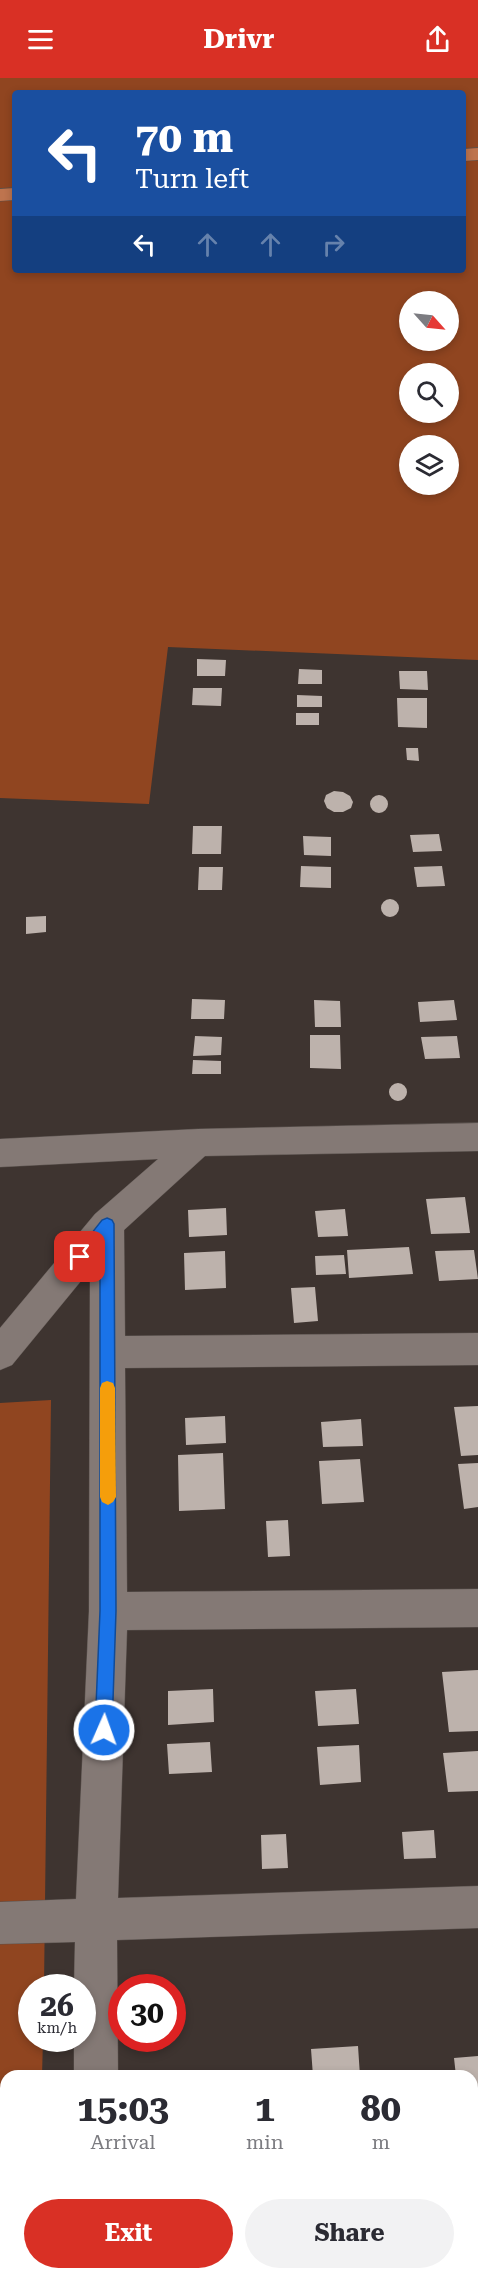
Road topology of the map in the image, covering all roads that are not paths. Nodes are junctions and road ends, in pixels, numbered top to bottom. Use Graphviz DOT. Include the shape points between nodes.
graph roads {
  1 [pos="478,1137"];
  2 [pos="198,1143"];
  3 [pos="0,1153"];
  4 [pos="107,1224"];
  5 [pos="478,1349"];
  6 [pos="107,1352"];
  7 [pos="0,1354"];
  8 [pos="478,1608"];
  9 [pos="108,1611"];
  10 [pos="478,1907"];
  11 [pos="96,1920"];
  12 [pos="0,1923"];
  13 [pos="96,2070"];
  1 -- 2 [label="street"];
  2 -- 3 [label="street"];
  2 -- 4 [label="street"];
  4 -- 6 [label="street"];
  4 -- 7 [label="street"];
  5 -- 6 [label="street"];
  6 -- 9 [label="street"];
  8 -- 9 [label="street"];
  9 -- 11 [label="street"];
  10 -- 11 [label="street"];
  11 -- 12 [label="street"];
  11 -- 13 [label="street"];
}
